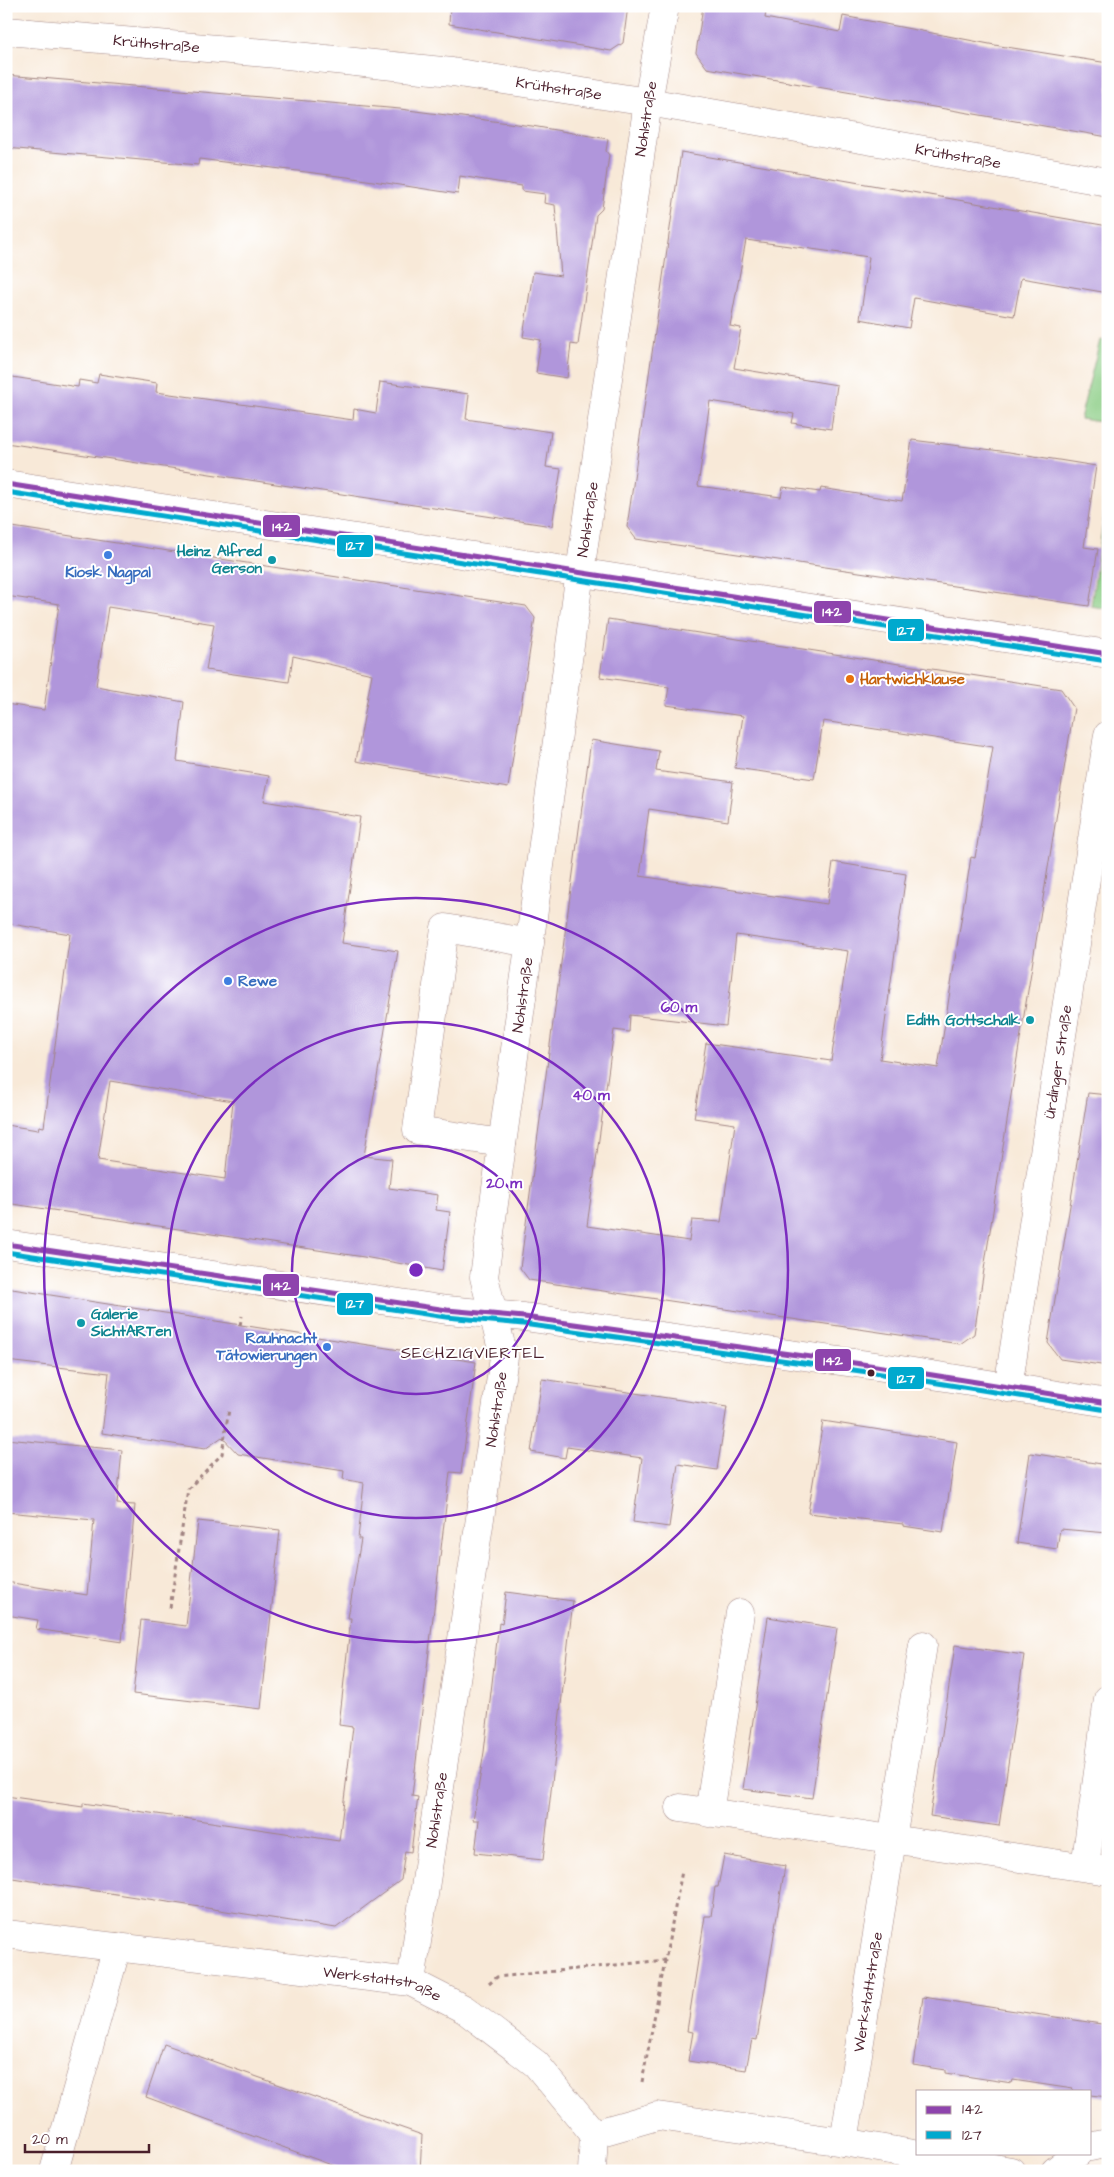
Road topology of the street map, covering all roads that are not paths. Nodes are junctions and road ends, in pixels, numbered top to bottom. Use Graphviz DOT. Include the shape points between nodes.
graph roads {
  1 [pos="665,6"];
  2 [pos="6,31"];
  3 [pos="648,102"];
  4 [pos="1108,182"];
  5 [pos="6,484"];
  6 [pos="580,572"];
  7 [pos="1108,654"];
  8 [pos="1108,735"];
  9 [pos="530,943"];
  10 [pos="502,1143"];
  11 [pos="6,1244"];
  12 [pos="494,1316"];
  13 [pos="1008,1388"];
  14 [pos="1108,1403"];
  15 [pos="740,1613"];
  16 [pos="923,1645"];
  17 [pos="1108,1700"];
  18 [pos="680,1808"];
  19 [pos="709,1813"];
  20 [pos="891,1840"];
  21 [pos="1097,1869"];
  22 [pos="6,1934"];
  23 [pos="117,1947"];
  24 [pos="411,1982"];
  25 [pos="594,2134"];
  26 [pos="844,2142"];
  27 [pos="1108,2143"];
  28 [pos="1092,2147"];
  29 [pos="1077,2154"];
  30 [pos="54,2171"];
  31 [pos="592,2171"];
  32 [pos="1011,2171"];
  33 [pos="1055,2171"];
  1 -- 3 [label="street, Nohlstraße"];
  2 -- 3 [label="street, Krüthstraße" via="452,72"];
  3 -- 4 [label="street, Krüthstraße"];
  3 -- 6 [label="street, Nohlstraße"];
  5 -- 6 [label="street"];
  6 -- 7 [label="street"];
  6 -- 9 [label="street, Nohlstraße"];
  8 -- 13 [label="street, Ürdinger Straße"];
  9 -- 10 [label="street, Nohlstraße"];
  9 -- 10 [label="street" via="445,928 417,1130"];
  10 -- 12 [label="street, Nohlstraße" via="484,1277"];
  11 -- 12 [label="street"];
  12 -- 13 [label="street" via="876,1366"];
  12 -- 24 [label="street, Nohlstraße" via="504,1357"];
  13 -- 14 [label="street"];
  15 -- 19 [label="street"];
  16 -- 20 [label="street, Werkstattstraße"];
  17 -- 21 [label="street"];
  18 -- 19 [label="street"];
  19 -- 20 [label="street"];
  20 -- 21 [label="street"];
  20 -- 26 [label="street, Werkstattstraße"];
  22 -- 23 [label="street, Werkstattstraße"];
  23 -- 24 [label="street, Werkstattstraße"];
  23 -- 30 [label="street"];
  24 -- 25 [label="street, Werkstattstraße" via="464,2009 536,2064"];
  25 -- 26 [label="street" via="657,2116"];
  25 -- 31 [label="street"];
  26 -- 32 [label="street"];
  27 -- 28 [label="street"];
  29 -- 33 [label="street"];
}
